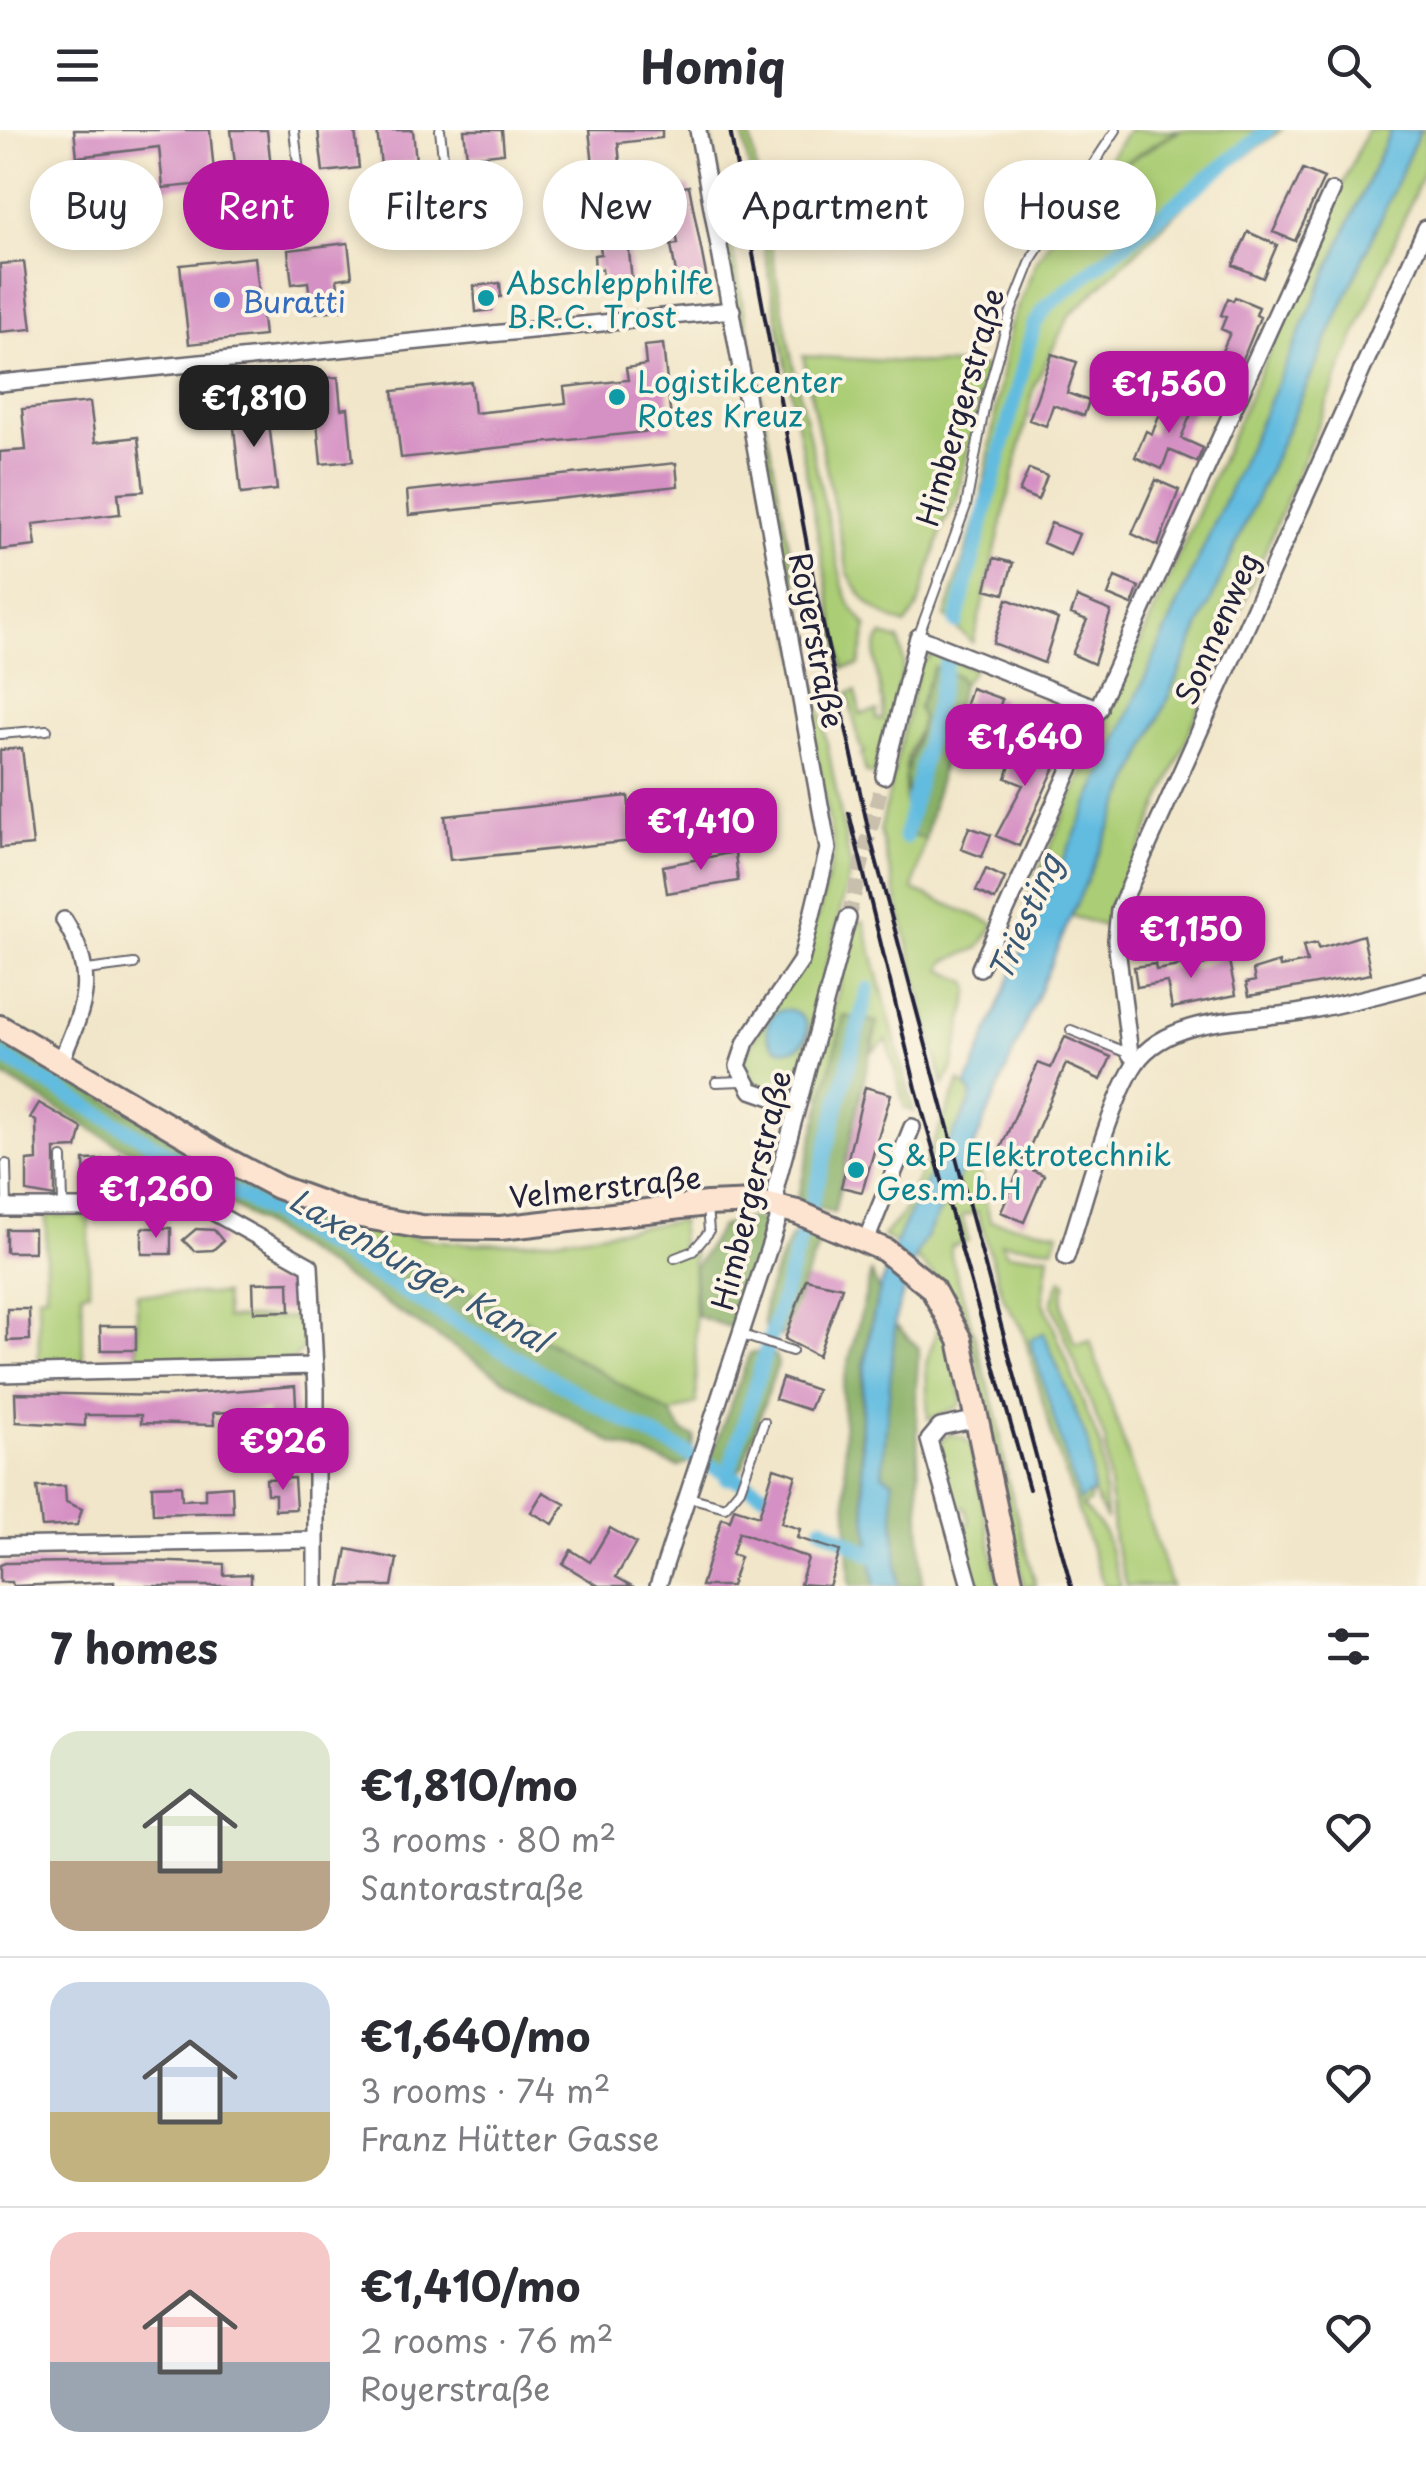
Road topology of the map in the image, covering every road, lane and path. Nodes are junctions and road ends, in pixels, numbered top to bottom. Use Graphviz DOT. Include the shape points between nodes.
graph roads {
  1 [pos="294,130"];
  2 [pos="440,130"];
  3 [pos="698,130"];
  4 [pos="1116,130"];
  5 [pos="443,156"];
  6 [pos="297,160"];
  7 [pos="1332,191"];
  8 [pos="1426,228"];
  9 [pos="732,310"];
  10 [pos="0,382"];
  11 [pos="918,637"];
  12 [pos="1099,709"];
  13 [pos="48,730"];
  14 [pos="0,734"];
  15 [pos="884,776"];
  16 [pos="848,918"];
  17 [pos="64,920"];
  18 [pos="134,964"];
  19 [pos="980,968"];
  20 [pos="87,970"];
  21 [pos="1426,982"];
  22 [pos="0,1027"];
  23 [pos="1071,1030"];
  24 [pos="1133,1058"];
  25 [pos="60,1063"];
  26 [pos="742,1080"];
  27 [pos="716,1082"];
  28 [pos="797,1106"];
  29 [pos="912,1127"];
  30 [pos="62,1158"];
  31 [pos="121,1159"];
  32 [pos="6,1164"];
  33 [pos="707,1204"];
  34 [pos="4,1208"];
  35 [pos="63,1208"];
  36 [pos="122,1208"];
  37 [pos="787,1208"];
  38 [pos="871,1243"];
  39 [pos="1066,1257"];
  40 [pos="675,1258"];
  41 [pos="742,1335"];
  42 [pos="792,1351"];
  43 [pos="314,1366"];
  44 [pos="0,1374"];
  45 [pos="978,1420"];
  46 [pos="764,1422"];
  47 [pos="682,1492"];
  48 [pos="316,1540"];
  49 [pos="0,1546"];
  50 [pos="316,1586"];
  51 [pos="658,1586"];
  52 [pos="970,1586"];
  53 [pos="1012,1586"];
  1 -- 6 [label="lane"];
  2 -- 5 [label="lane"];
  3 -- 9 [label="street, Royerstraße"];
  4 -- 11 [label="lane, Himbergerstraße" via="1033,256 986,398 966,506"];
  7 -- 12 [label="street"];
  8 -- 24 [label="street, Sonnenweg" via="1120,910 1116,940"];
  9 -- 10 [label="street"];
  9 -- 26 [label="street, Royerstraße" via="828,848 801,961 746,1042 738,1066"];
  11 -- 12 [label="street"];
  11 -- 15 [label="street, Himbergerstraße"];
  12 -- 19 [label="street"];
  13 -- 14 [label="lane"];
  16 -- 28 [label="street, Himbergerstraße"];
  17 -- 20 [label="street"];
  18 -- 20 [label="lane"];
  20 -- 25 [label="street" via="84,1005"];
  21 -- 24 [label="street" via="1302,1012 1197,1026"];
  22 -- 25 [label="street, Velmerstraße"];
  23 -- 24 [label="lane"];
  24 -- 39 [label="street"];
  25 -- 33 [label="street, Velmerstraße" via="278,1187 371,1219 500,1228"];
  26 -- 27 [label="lane"];
  26 -- 28 [label="street" via="764,1096"];
  28 -- 37 [label="street, Himbergerstraße" via="776,1186"];
  29 -- 38 [label="street"];
  30 -- 35 [label="lane"];
  31 -- 36 [label="lane"];
  32 -- 34 [label="lane"];
  33 -- 37 [label="street, Velmerstraße"];
  33 -- 40 [label="lane" via="708,1232 693,1252"];
  34 -- 35 [label="street"];
  35 -- 36 [label="street"];
  36 -- 43 [label="street" via="206,1208 310,1266"];
  37 -- 38 [label="street, Velmerstraße"];
  37 -- 41 [label="street, Himbergerstraße"];
  38 -- 45 [label="street, Velmerstraße" via="924,1279 956,1328"];
  41 -- 42 [label="lane"];
  41 -- 47 [label="street, Himbergerstraße"];
  43 -- 44 [label="street"];
  43 -- 48 [label="street"];
  45 -- 52 [label="street" via="940,1427 929,1440"];
  45 -- 53 [label="street, Velmerstraße"];
  46 -- 47 [label="lane" via="740,1489 725,1508"];
  47 -- 51 [label="street, Himbergerstraße"];
  48 -- 49 [label="street"];
  48 -- 50 [label="street"];
}
